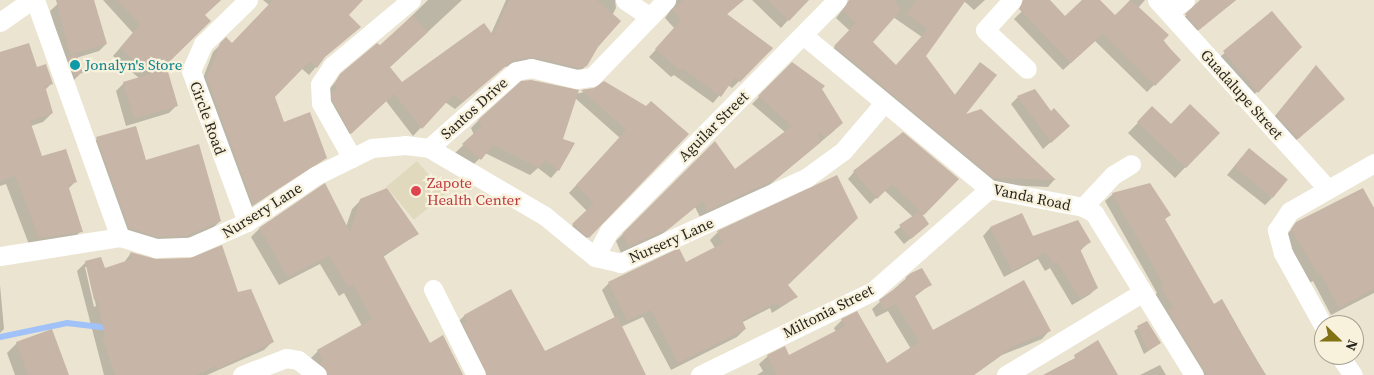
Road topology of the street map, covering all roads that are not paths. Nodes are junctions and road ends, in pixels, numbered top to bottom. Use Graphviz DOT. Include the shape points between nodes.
graph roads {
  1 [pos="31,0"];
  2 [pos="35,0"];
  3 [pos="248,0"];
  4 [pos="411,0"];
  5 [pos="625,0"];
  6 [pos="666,0"];
  7 [pos="836,0"];
  8 [pos="1012,0"];
  9 [pos="1185,0"];
  10 [pos="1163,6"];
  11 [pos="650,17"];
  12 [pos="0,22"];
  13 [pos="803,35"];
  14 [pos="1027,69"];
  15 [pos="884,103"];
  16 [pos="429,148"];
  17 [pos="352,158"];
  18 [pos="1374,163"];
  19 [pos="1132,164"];
  20 [pos="1327,188"];
  21 [pos="989,189"];
  22 [pos="1082,208"];
  23 [pos="247,222"];
  24 [pos="120,237"];
  25 [pos="0,256"];
  26 [pos="595,257"];
  27 [pos="433,289"];
  28 [pos="1143,292"];
  29 [pos="1317,315"];
  30 [pos="242,375"];
  31 [pos="317,375"];
  32 [pos="476,375"];
  33 [pos="700,375"];
  34 [pos="1006,375"];
  35 [pos="1194,375"];
  1 -- 12 [label="street"];
  2 -- 24 [label="street"];
  3 -- 23 [label="street, Circle Road" via="203,44 191,71"];
  4 -- 17 [label="street" via="332,66 320,84 321,104"];
  5 -- 11 [label="street"];
  6 -- 11 [label="street, Santos Drive"];
  7 -- 13 [label="street, Aguilar Street"];
  8 -- 14 [label="street" via="984,30"];
  9 -- 10 [label="street"];
  10 -- 20 [label="street, Guadalupe Street"];
  11 -- 16 [label="street, Santos Drive" via="592,77 577,79 531,68 516,72"];
  13 -- 15 [label="street, Vanda Road"];
  13 -- 26 [label="street, Aguilar Street" via="609,231"];
  15 -- 21 [label="street, Vanda Road"];
  15 -- 26 [label="street, Nursery Lane" via="843,151 806,178 620,263"];
  16 -- 17 [label="street, Nursery Lane" via="389,145 372,148"];
  16 -- 26 [label="street, Nursery Lane" via="545,216"];
  17 -- 23 [label="street, Nursery Lane" via="315,176"];
  18 -- 20 [label="street"];
  19 -- 22 [label="street" via="1096,190"];
  20 -- 29 [label="street" via="1290,211 1277,230 1283,253"];
  21 -- 22 [label="street, Vanda Road"];
  21 -- 33 [label="street, Miltonia Street" via="873,291"];
  22 -- 28 [label="street, Vanda Road" via="1103,222"];
  23 -- 24 [label="street, Nursery Lane" via="211,240 172,250 139,245"];
  24 -- 25 [label="street"];
  27 -- 32 [label="street"];
  28 -- 34 [label="street"];
  28 -- 35 [label="street, Vanda Road"];
  30 -- 31 [label="street" via="286,358 298,360"];
}
